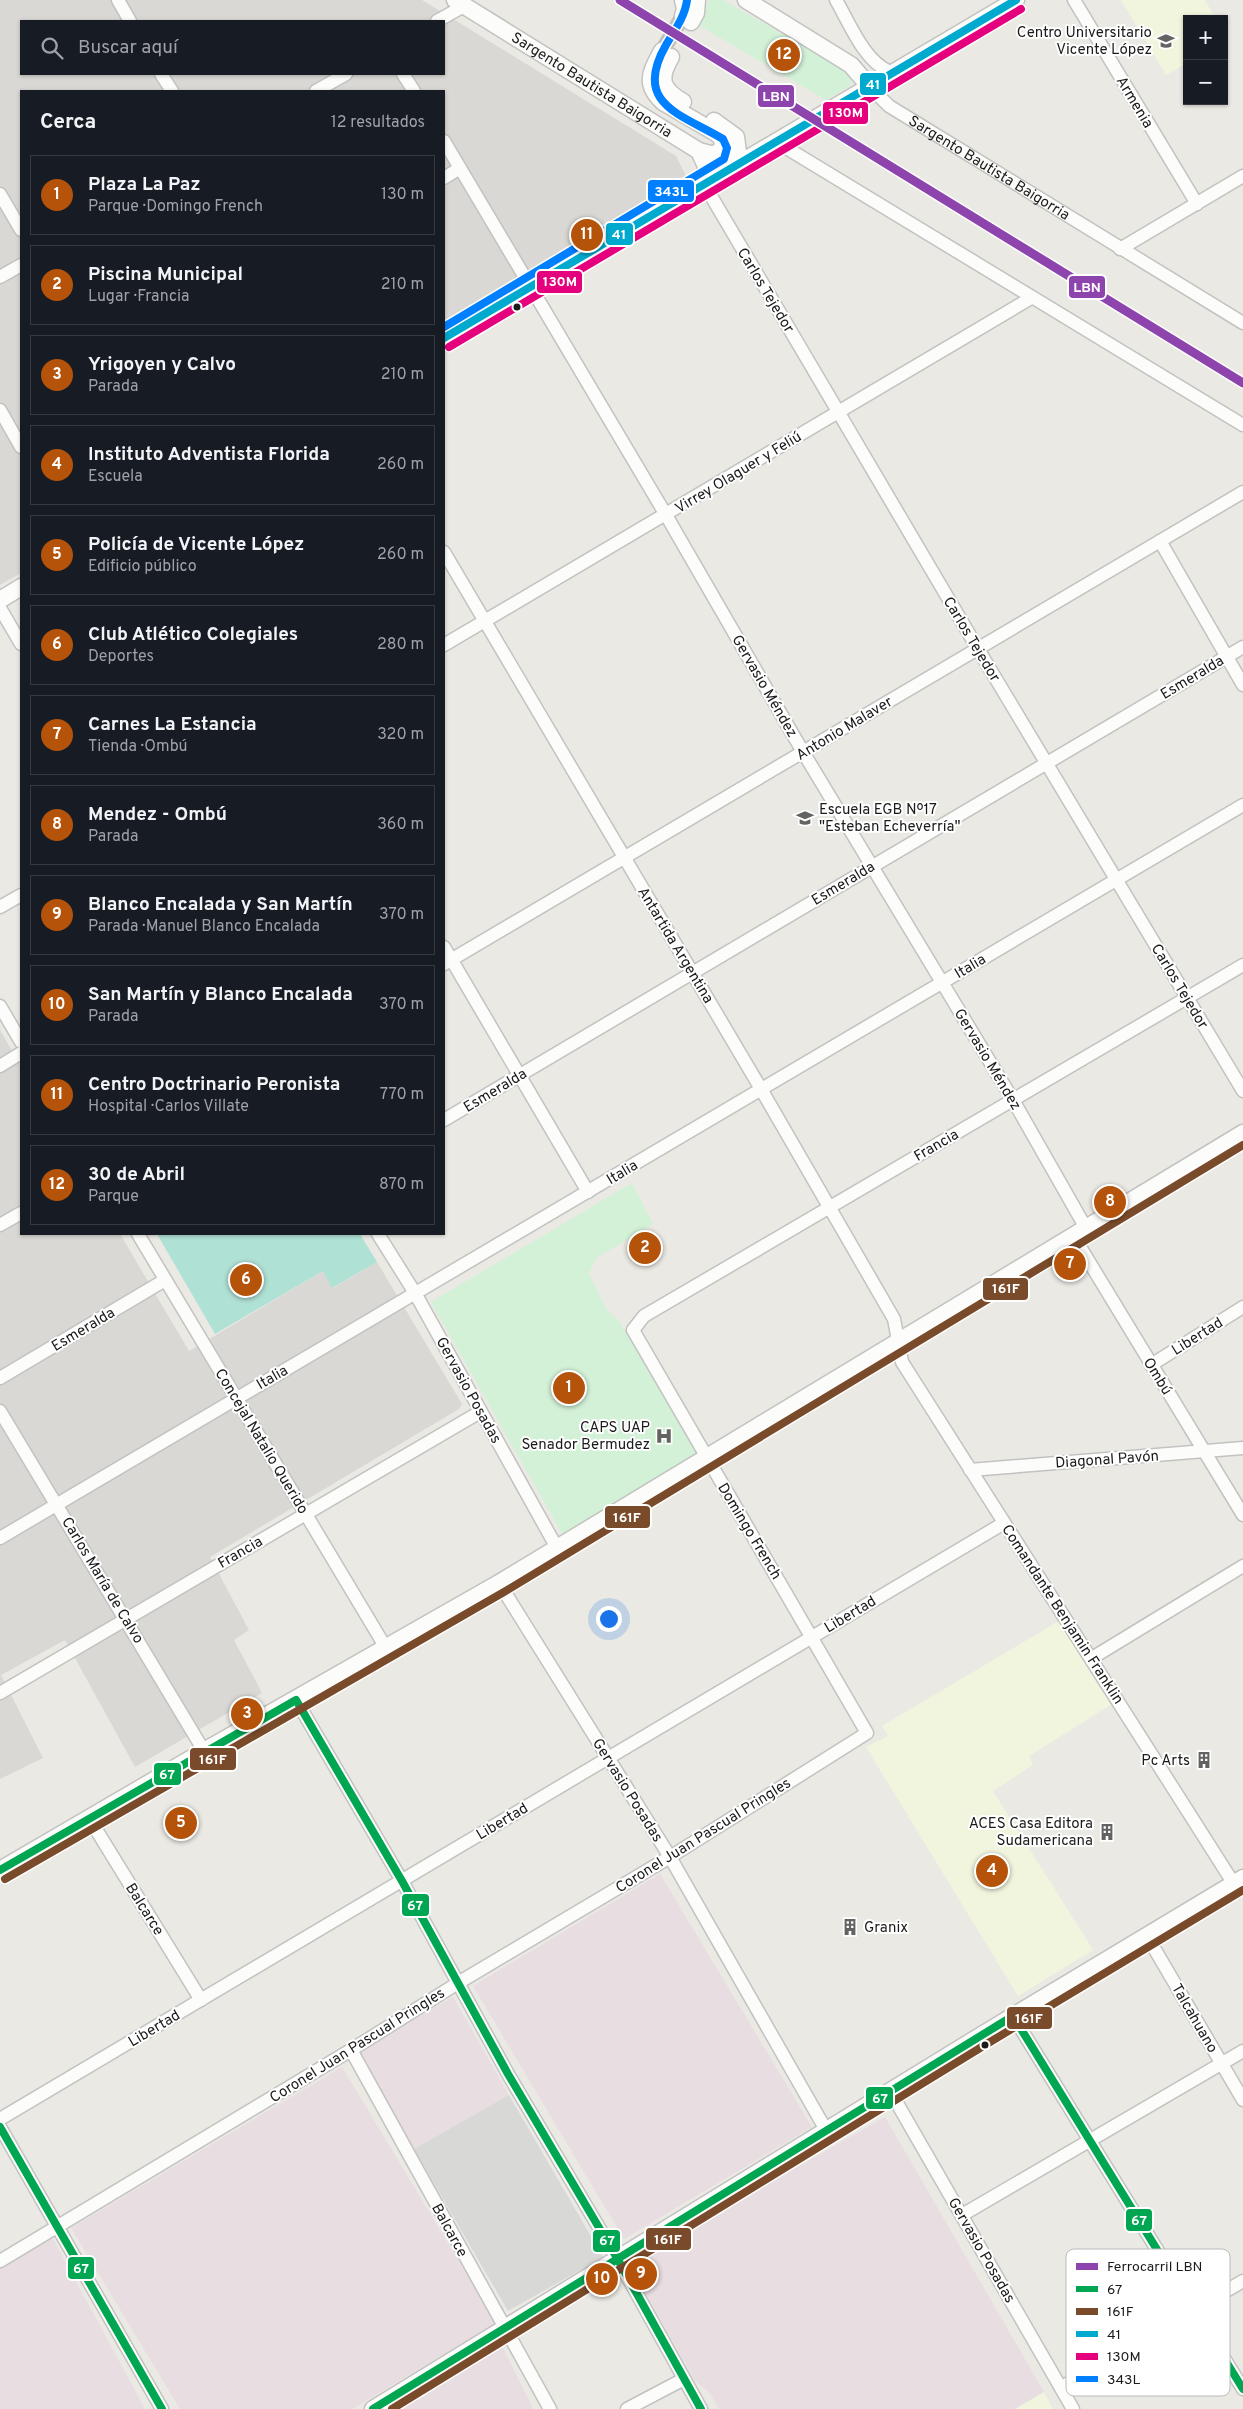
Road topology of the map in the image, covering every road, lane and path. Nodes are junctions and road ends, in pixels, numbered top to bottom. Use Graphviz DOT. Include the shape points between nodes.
graph roads {
  1 [pos="118,0"];
  2 [pos="697,0"];
  3 [pos="746,0"];
  4 [pos="836,0"];
  5 [pos="1016,0"];
  6 [pos="1074,0"];
  7 [pos="460,3"];
  8 [pos="686,13"];
  9 [pos="129,20"];
  10 [pos="438,20"];
  11 [pos="890,72"];
  12 [pos="163,75"];
  13 [pos="344,75"];
  14 [pos="404,75"];
  15 [pos="869,86"];
  16 [pos="171,90"];
  17 [pos="318,90"];
  18 [pos="413,90"];
  19 [pos="775,140"];
  20 [pos="445,144"];
  21 [pos="699,150"];
  22 [pos="732,166"];
  23 [pos="460,168"];
  24 [pos="1243,176"];
  25 [pos="445,177"];
  26 [pos="704,184"];
  27 [pos="0,194"];
  28 [pos="1197,204"];
  29 [pos="20,228"];
  30 [pos="1120,249"];
  31 [pos="20,266"];
  32 [pos="0,277"];
  33 [pos="530,287"];
  34 [pos="1031,298"];
  35 [pos="1243,323"];
  36 [pos="445,337"];
  37 [pos="0,410"];
  38 [pos="838,412"];
  39 [pos="1243,425"];
  40 [pos="20,445"];
  41 [pos="1243,492"];
  42 [pos="666,515"];
  43 [pos="1160,541"];
  44 [pos="445,554"];
  45 [pos="20,588"];
  46 [pos="0,600"];
  47 [pos="0,608"];
  48 [pos="485,621"];
  49 [pos="20,642"];
  50 [pos="445,644"];
  51 [pos="1243,647"];
  52 [pos="978,649"];
  53 [pos="1227,656"];
  54 [pos="1243,684"];
  55 [pos="803,752"];
  56 [pos="1046,763"];
  57 [pos="1243,805"];
  58 [pos="624,858"];
  59 [pos="872,867"];
  60 [pos="1116,880"];
  61 [pos="20,896"];
  62 [pos="0,907"];
  63 [pos="447,962"];
  64 [pos="1243,965"];
  65 [pos="693,973"];
  66 [pos="942,983"];
  67 [pos="1187,998"];
  68 [pos="0,1006"];
  69 [pos="20,1040"];
  70 [pos="20,1054"];
  71 [pos="0,1066"];
  72 [pos="519,1075"];
  73 [pos="761,1089"];
  74 [pos="1243,1092"];
  75 [pos="1012,1100"];
  76 [pos="445,1119"];
  77 [pos="1243,1133"];
  78 [pos="588,1192"];
  79 [pos="830,1208"];
  80 [pos="20,1213"];
  81 [pos="0,1225"];
  82 [pos="1080,1233"];
  83 [pos="139,1235"];
  84 [pos="379,1235"];
  85 [pos="165,1280"];
  86 [pos="416,1293"];
  87 [pos="1243,1307"];
  88 [pos="633,1330"];
  89 [pos="898,1343"];
  90 [pos="1151,1365"];
  91 [pos="0,1378"];
  92 [pos="238,1397"];
  93 [pos="0,1411"];
  94 [pos="480,1412"];
  95 [pos="1243,1448"];
  96 [pos="1206,1452"];
  97 [pos="706,1457"];
  98 [pos="970,1470"];
  99 [pos="57,1504"];
  100 [pos="306,1514"];
  101 [pos="1243,1515"];
  102 [pos="1004,1523"];
  103 [pos="0,1538"];
  104 [pos="557,1548"];
  105 [pos="1243,1566"];
  106 [pos="499,1583"];
  107 [pos="126,1619"];
  108 [pos="812,1636"];
  109 [pos="386,1648"];
  110 [pos="1092,1658"];
  111 [pos="0,1693"];
  112 [pos="296,1700"];
  113 [pos="867,1733"];
  114 [pos="204,1751"];
  115 [pos="609,1758"];
  116 [pos="89,1818"];
  117 [pos="670,1856"];
  118 [pos="0,1870"];
  119 [pos="402,1881"];
  120 [pos="1238,1881"];
  121 [pos="1147,1936"];
  122 [pos="458,1982"];
  123 [pos="201,2000"];
  124 [pos="1013,2016"];
  125 [pos="351,2050"];
  126 [pos="1243,2051"];
  127 [pos="1222,2064"];
  128 [pos="890,2091"];
  129 [pos="1243,2100"];
  130 [pos="0,2119"];
  131 [pos="0,2127"];
  132 [pos="826,2130"];
  133 [pos="1090,2141"];
  134 [pos="962,2215"];
  135 [pos="56,2227"];
  136 [pos="1156,2249"];
  137 [pos="617,2258"];
  138 [pos="0,2261"];
  139 [pos="1243,2282"];
  140 [pos="1230,2289"];
  141 [pos="505,2328"];
  142 [pos="1230,2368"];
  143 [pos="684,2379"];
  144 [pos="1066,2385"];
  145 [pos="1062,2387"];
  146 [pos="1243,2389"];
  147 [pos="1066,2395"];
  148 [pos="1066,2396"];
  149 [pos="162,2409"];
  150 [pos="373,2409"];
  151 [pos="550,2409"];
  152 [pos="628,2409"];
  153 [pos="701,2409"];
  154 [pos="1073,2409"];
  1 -- 9 [label="street"];
  2 -- 8 [label="street" via="696,13"];
  3 -- 15 [label="street, Sargento Bautista Baigorria" via="851,65"];
  4 -- 11 [label="street" via="872,60"];
  5 -- 11 [label="street"];
  6 -- 28 [label="street, Armenia"];
  7 -- 10 [label="street"];
  7 -- 21 [label="street, Sargento Bautista Baigorria"];
  11 -- 15 [label="street"];
  12 -- 16 [label="street"];
  13 -- 17 [label="street"];
  14 -- 18 [label="street"];
  15 -- 19 [label="street"];
  15 -- 30 [label="street, Sargento Bautista Baigorria" via="889,106"];
  19 -- 22 [label="street"];
  19 -- 34 [label="street"];
  20 -- 23 [label="street, Gervasio Méndez"];
  21 -- 22 [label="street" via="714,155 720,152 721,136 656,96 650,80 651,71 666,54 663,76 666,90 736,137 738,152"];
  21 -- 26 [label="street" via="706,166"];
  22 -- 26 [label="street"];
  23 -- 25 [label="street"];
  23 -- 33 [label="street, Gervasio Méndez"];
  24 -- 28 [label="street"];
  26 -- 33 [label="street"];
  26 -- 38 [label="street, Carlos Tejedor"];
  27 -- 29 [label="street"];
  28 -- 30 [label="street"];
  30 -- 35 [label="street, Sargento Bautista Baigorria"];
  31 -- 32 [label="street"];
  33 -- 36 [label="street"];
  33 -- 42 [label="street, Gervasio Méndez"];
  34 -- 38 [label="street, Virrey Olaguer y Feliú"];
  34 -- 39 [label="street"];
  37 -- 40 [label="street"];
  38 -- 42 [label="street, Virrey Olaguer y Feliú"];
  38 -- 52 [label="street, Carlos Tejedor"];
  41 -- 43 [label="street, Antonio Malaver"];
  42 -- 48 [label="street, Virrey Olaguer y Feliú"];
  42 -- 55 [label="street, Gervasio Méndez"];
  43 -- 52 [label="street, Antonio Malaver"];
  43 -- 53 [label="street"];
  44 -- 48 [label="street, Antartida Argentina"];
  45 -- 46 [label="street"];
  47 -- 49 [label="street"];
  48 -- 50 [label="street, Virrey Olaguer y Feliú"];
  48 -- 58 [label="street, Antartida Argentina"];
  51 -- 53 [label="street, Esmeralda"];
  52 -- 55 [label="street, Antonio Malaver"];
  52 -- 56 [label="street, Carlos Tejedor"];
  53 -- 54 [label="street"];
  53 -- 56 [label="street, Esmeralda"];
  55 -- 58 [label="street, Antonio Malaver"];
  55 -- 59 [label="street, Gervasio Méndez"];
  56 -- 59 [label="street, Esmeralda"];
  56 -- 60 [label="street, Carlos Tejedor"];
  57 -- 60 [label="street, Italia"];
  58 -- 63 [label="street, Antonio Malaver"];
  58 -- 65 [label="street, Antartida Argentina"];
  59 -- 65 [label="street, Esmeralda"];
  59 -- 66 [label="street, Gervasio Méndez"];
  60 -- 66 [label="street, Italia"];
  60 -- 67 [label="street, Carlos Tejedor"];
  61 -- 62 [label="street"];
  63 -- 72 [label="street"];
  64 -- 67 [label="street, Francia"];
  65 -- 72 [label="street, Esmeralda"];
  65 -- 73 [label="street, Antartida Argentina"];
  66 -- 73 [label="street, Italia"];
  66 -- 75 [label="street, Gervasio Méndez"];
  67 -- 74 [label="street, Carlos Tejedor"];
  67 -- 75 [label="street, Francia"];
  68 -- 69 [label="street"];
  70 -- 71 [label="street"];
  72 -- 76 [label="street, Esmeralda"];
  72 -- 78 [label="street"];
  73 -- 78 [label="street, Italia"];
  73 -- 79 [label="street, Antartida Argentina"];
  75 -- 79 [label="street, Francia"];
  75 -- 82 [label="street, Gervasio Méndez"];
  77 -- 82 [label="street"];
  78 -- 86 [label="street, Italia"];
  79 -- 88 [label="street, Francia" via="644,1316"];
  79 -- 89 [label="street, Antartida Argentina" via="894,1319"];
  80 -- 81 [label="street"];
  82 -- 89 [label="street"];
  82 -- 90 [label="street, Ombú"];
  83 -- 85 [label="street, Concejal Natalio Querido"];
  84 -- 86 [label="street, Gervasio Posadas"];
  85 -- 91 [label="street, Esmeralda"];
  85 -- 92 [label="street, Concejal Natalio Querido"];
  86 -- 92 [label="street, Italia"];
  86 -- 94 [label="street, Gervasio Posadas"];
  87 -- 90 [label="street, Libertad"];
  88 -- 97 [label="street, Domingo French"];
  89 -- 97 [label="street"];
  89 -- 98 [label="street, Comandante Benjamin Franklin" via="902,1362"];
  90 -- 96 [label="street, Ombú"];
  92 -- 99 [label="street, Italia"];
  92 -- 100 [label="street, Concejal Natalio Querido"];
  93 -- 99 [label="street, Carlos María de Calvo"];
  94 -- 100 [label="street, Francia"];
  94 -- 104 [label="street, Gervasio Posadas"];
  95 -- 96 [label="street, Diagonal Pavón"];
  96 -- 98 [label="street, Diagonal Pavón"];
  96 -- 101 [label="street, Ombú"];
  97 -- 104 [label="street"];
  97 -- 108 [label="street, Domingo French"];
  98 -- 102 [label="street, Comandante Benjamin Franklin"];
  99 -- 103 [label="street, Italia"];
  99 -- 107 [label="street, Carlos María de Calvo"];
  100 -- 107 [label="street, Francia"];
  100 -- 109 [label="street, Concejal Natalio Querido"];
  102 -- 108 [label="street, Libertad"];
  102 -- 110 [label="street, Comandante Benjamin Franklin"];
  104 -- 106 [label="street"];
  105 -- 110 [label="street"];
  106 -- 109 [label="street"];
  106 -- 115 [label="street, Gervasio Posadas"];
  107 -- 111 [label="street, Francia"];
  107 -- 114 [label="street, Carlos María de Calvo"];
  108 -- 113 [label="street, Domingo French"];
  108 -- 115 [label="street, Libertad"];
  109 -- 112 [label="street"];
  110 -- 120 [label="street, Comandante Benjamin Franklin"];
  112 -- 114 [label="street"];
  112 -- 119 [label="street"];
  113 -- 117 [label="street, Coronel Juan Pascual Pringles"];
  114 -- 116 [label="street"];
  115 -- 117 [label="street, Gervasio Posadas"];
  115 -- 119 [label="street, Libertad"];
  116 -- 118 [label="street"];
  116 -- 123 [label="street, Balcarce"];
  117 -- 122 [label="street, Coronel Juan Pascual Pringles"];
  117 -- 132 [label="street, Gervasio Posadas"];
  119 -- 122 [label="street"];
  119 -- 123 [label="street, Libertad"];
  120 -- 121 [label="street"];
  121 -- 124 [label="street"];
  121 -- 127 [label="street, Talcahuano"];
  122 -- 125 [label="street, Coronel Juan Pascual Pringles"];
  122 -- 137 [label="street" via="508,2074"];
  123 -- 130 [label="street, Libertad"];
  124 -- 128 [label="street"];
  124 -- 133 [label="street"];
  125 -- 135 [label="street, Coronel Juan Pascual Pringles"];
  125 -- 141 [label="street, Balcarce"];
  126 -- 127 [label="street"];
  127 -- 129 [label="street, Talcahuano"];
  127 -- 133 [label="street"];
  128 -- 132 [label="street"];
  128 -- 134 [label="street, Gervasio Posadas"];
  131 -- 135 [label="street"];
  132 -- 137 [label="street"];
  133 -- 134 [label="street"];
  133 -- 136 [label="street"];
  134 -- 145 [label="street, Gervasio Posadas"];
  135 -- 138 [label="street, Coronel Juan Pascual Pringles"];
  135 -- 149 [label="street"];
  137 -- 141 [label="street"];
  137 -- 143 [label="street"];
  139 -- 140 [label="street"];
  141 -- 150 [label="street"];
  141 -- 151 [label="street, Balcarce"];
  142 -- 146 [label="street"];
  143 -- 152 [label="street"];
  143 -- 153 [label="street"];
  144 -- 145 [label="street"];
  145 -- 147 [label="street, Gervasio Posadas"];
  148 -- 154 [label="street, Gervasio Posadas"];
}
